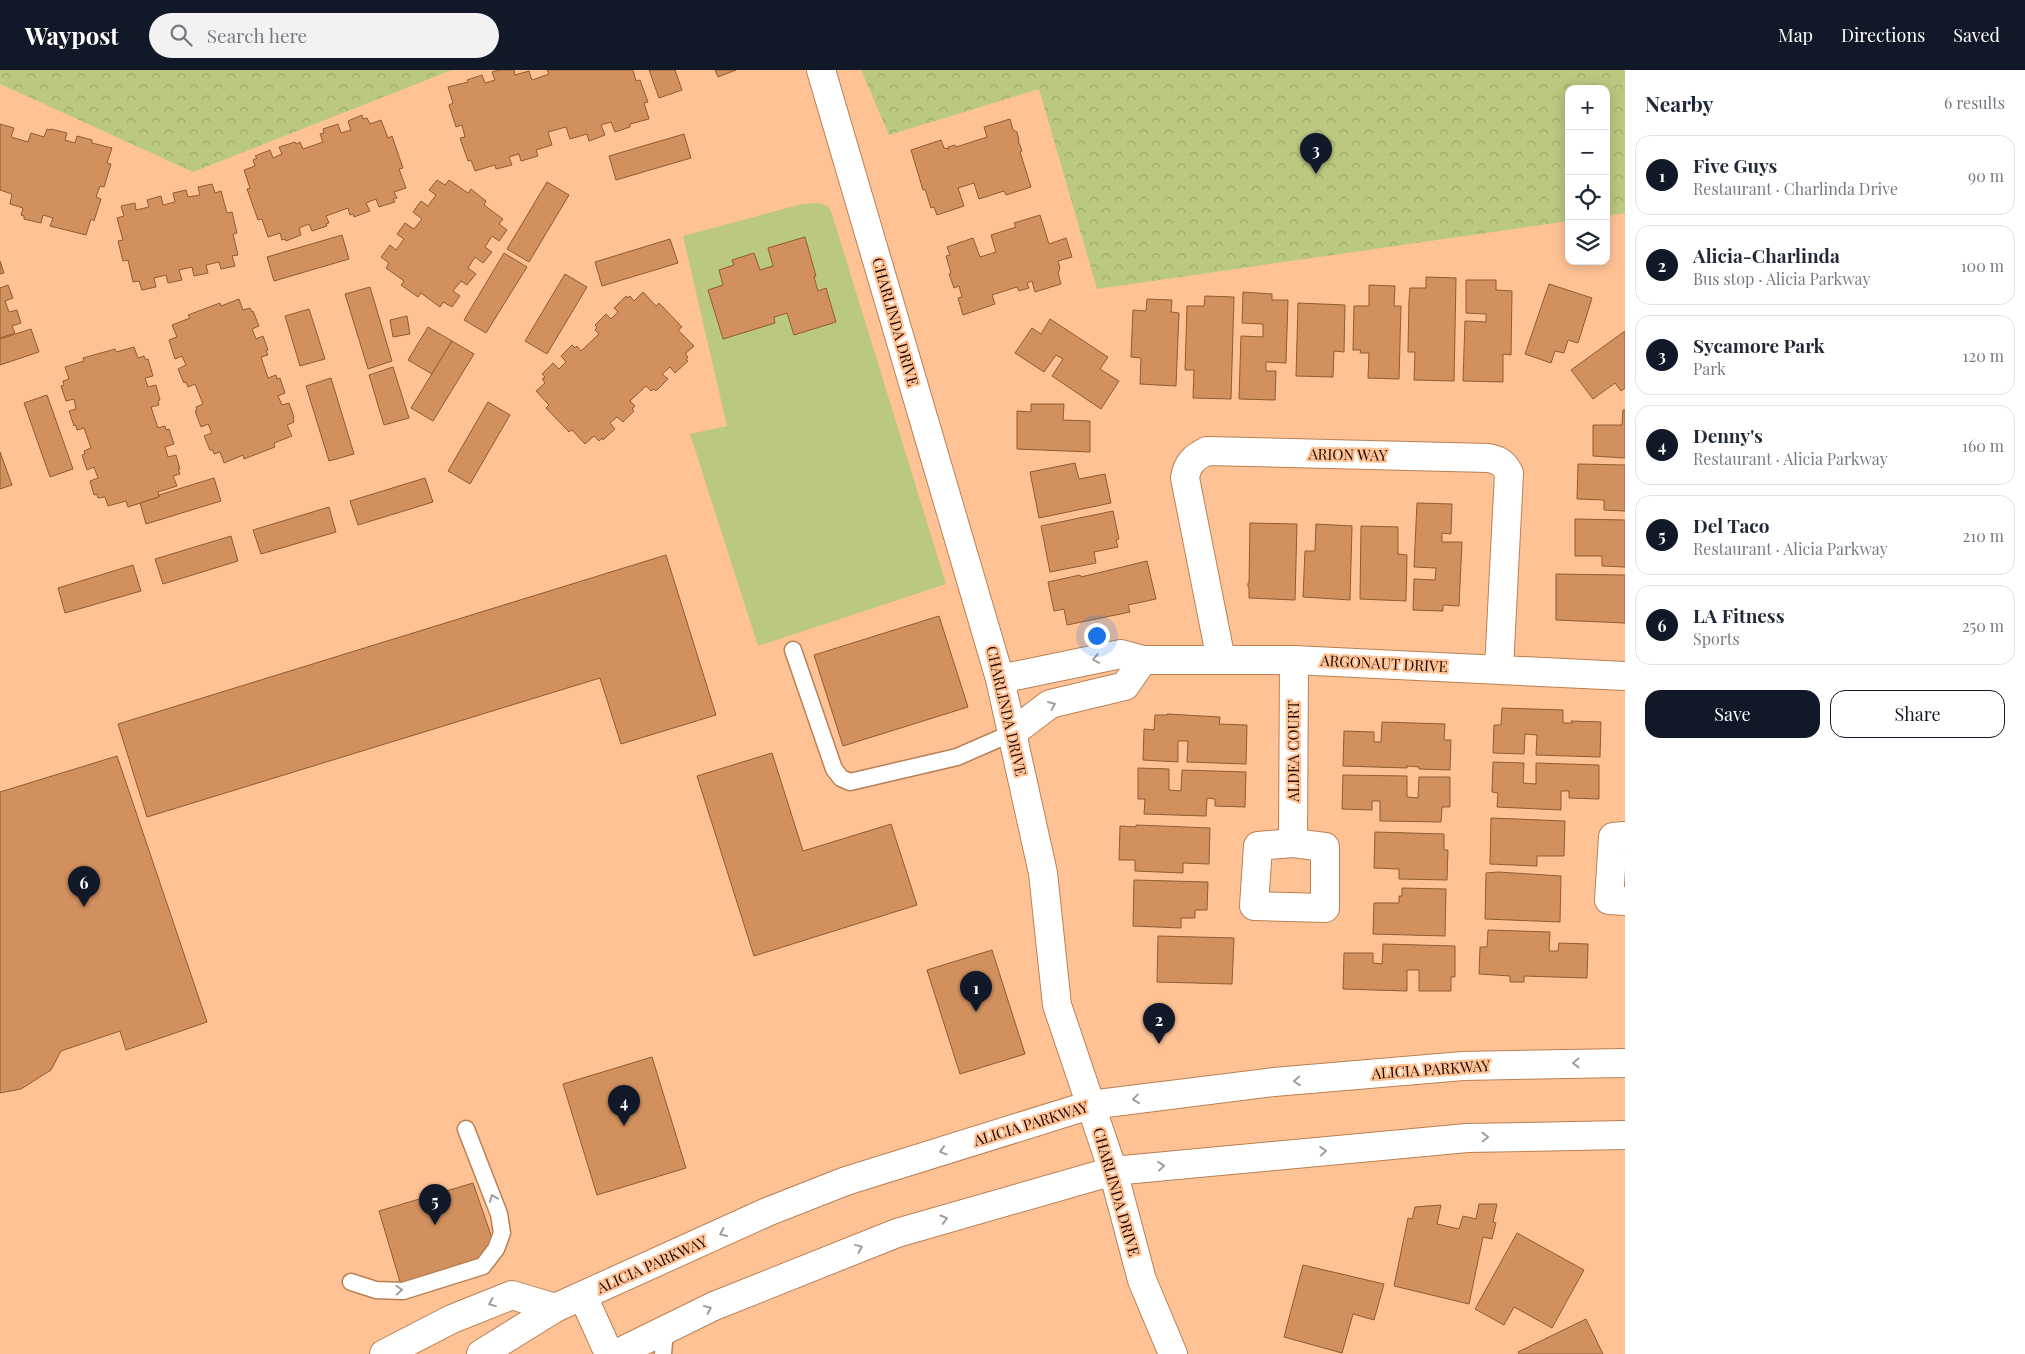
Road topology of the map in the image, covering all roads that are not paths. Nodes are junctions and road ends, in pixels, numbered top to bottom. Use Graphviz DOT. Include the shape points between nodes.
graph roads {
  1 [pos="821,70"];
  2 [pos="793,650"];
  3 [pos="1143,660"];
  4 [pos="1221,660"];
  5 [pos="1294,660"];
  6 [pos="1499,669"];
  7 [pos="1625,676"];
  8 [pos="1000,679"];
  9 [pos="1012,733"];
  10 [pos="1625,836"];
  11 [pos="1293,843"];
  12 [pos="1625,901"];
  13 [pos="1625,1063"];
  14 [pos="1090,1105"];
  15 [pos="466,1129"];
  16 [pos="1625,1135"];
  17 [pos="1113,1171"];
  18 [pos="351,1282"];
  19 [pos="583,1296"];
  20 [pos="555,1308"];
  21 [pos="664,1342"];
  22 [pos="384,1354"];
  23 [pos="481,1354"];
  24 [pos="609,1354"];
  25 [pos="616,1354"];
  26 [pos="1173,1354"];
  1 -- 8 [label="main road, CHARLINDA DRIVE"];
  2 -- 9 [label="lane" via="834,770 850,782 957,756"];
  3 -- 4 [label="main road, ARGONAUT DRIVE"];
  3 -- 8 [label="main road, ARGONAUT DRIVE, one-way" via="1121,654"];
  9 -- 3 [label="main road, one-way" via="1050,704 1125,686"];
  4 -- 5 [label="main road, ARGONAUT DRIVE"];
  4 -- 6 [label="main road, ARION WAY" via="1185,478 1186,469 1198,455 1207,451 1488,458 1498,460 1509,473"];
  5 -- 6 [label="main road, ARGONAUT DRIVE"];
  5 -- 11 [label="main road, ALDEA COURT"];
  6 -- 7 [label="main road, ARGONAUT DRIVE"];
  8 -- 9 [label="main road, CHARLINDA DRIVE"];
  9 -- 14 [label="main road, CHARLINDA DRIVE" via="1043,873 1057,1006"];
  10 -- 12 [label="main road" via="1613,837 1609,900"];
  13 -- 14 [label="main road, ALICIA PARKWAY, one-way" via="1463,1066 1274,1082"];
  14 -- 17 [label="main road, CHARLINDA DRIVE"];
  14 -- 19 [label="main road, ALICIA PARKWAY, one-way" via="846,1182 767,1212"];
  18 -- 15 [label="lane, one-way" via="376,1290 403,1291 483,1266 496,1249 502,1233 500,1214"];
  17 -- 16 [label="main road, one-way" via="1467,1138"];
  21 -- 17 [label="main road, one-way" via="714,1306 897,1233"];
  17 -- 26 [label="main road, CHARLINDA DRIVE" via="1142,1280"];
  19 -- 20 [label="main road, ALICIA PARKWAY"];
  19 -- 24 [label="main road"];
  20 -- 22 [label="main road, one-way" via="512,1295 452,1319"];
  20 -- 23 [label="main road, ALICIA PARKWAY"];
  21 -- 25 [label="main road"];
}
